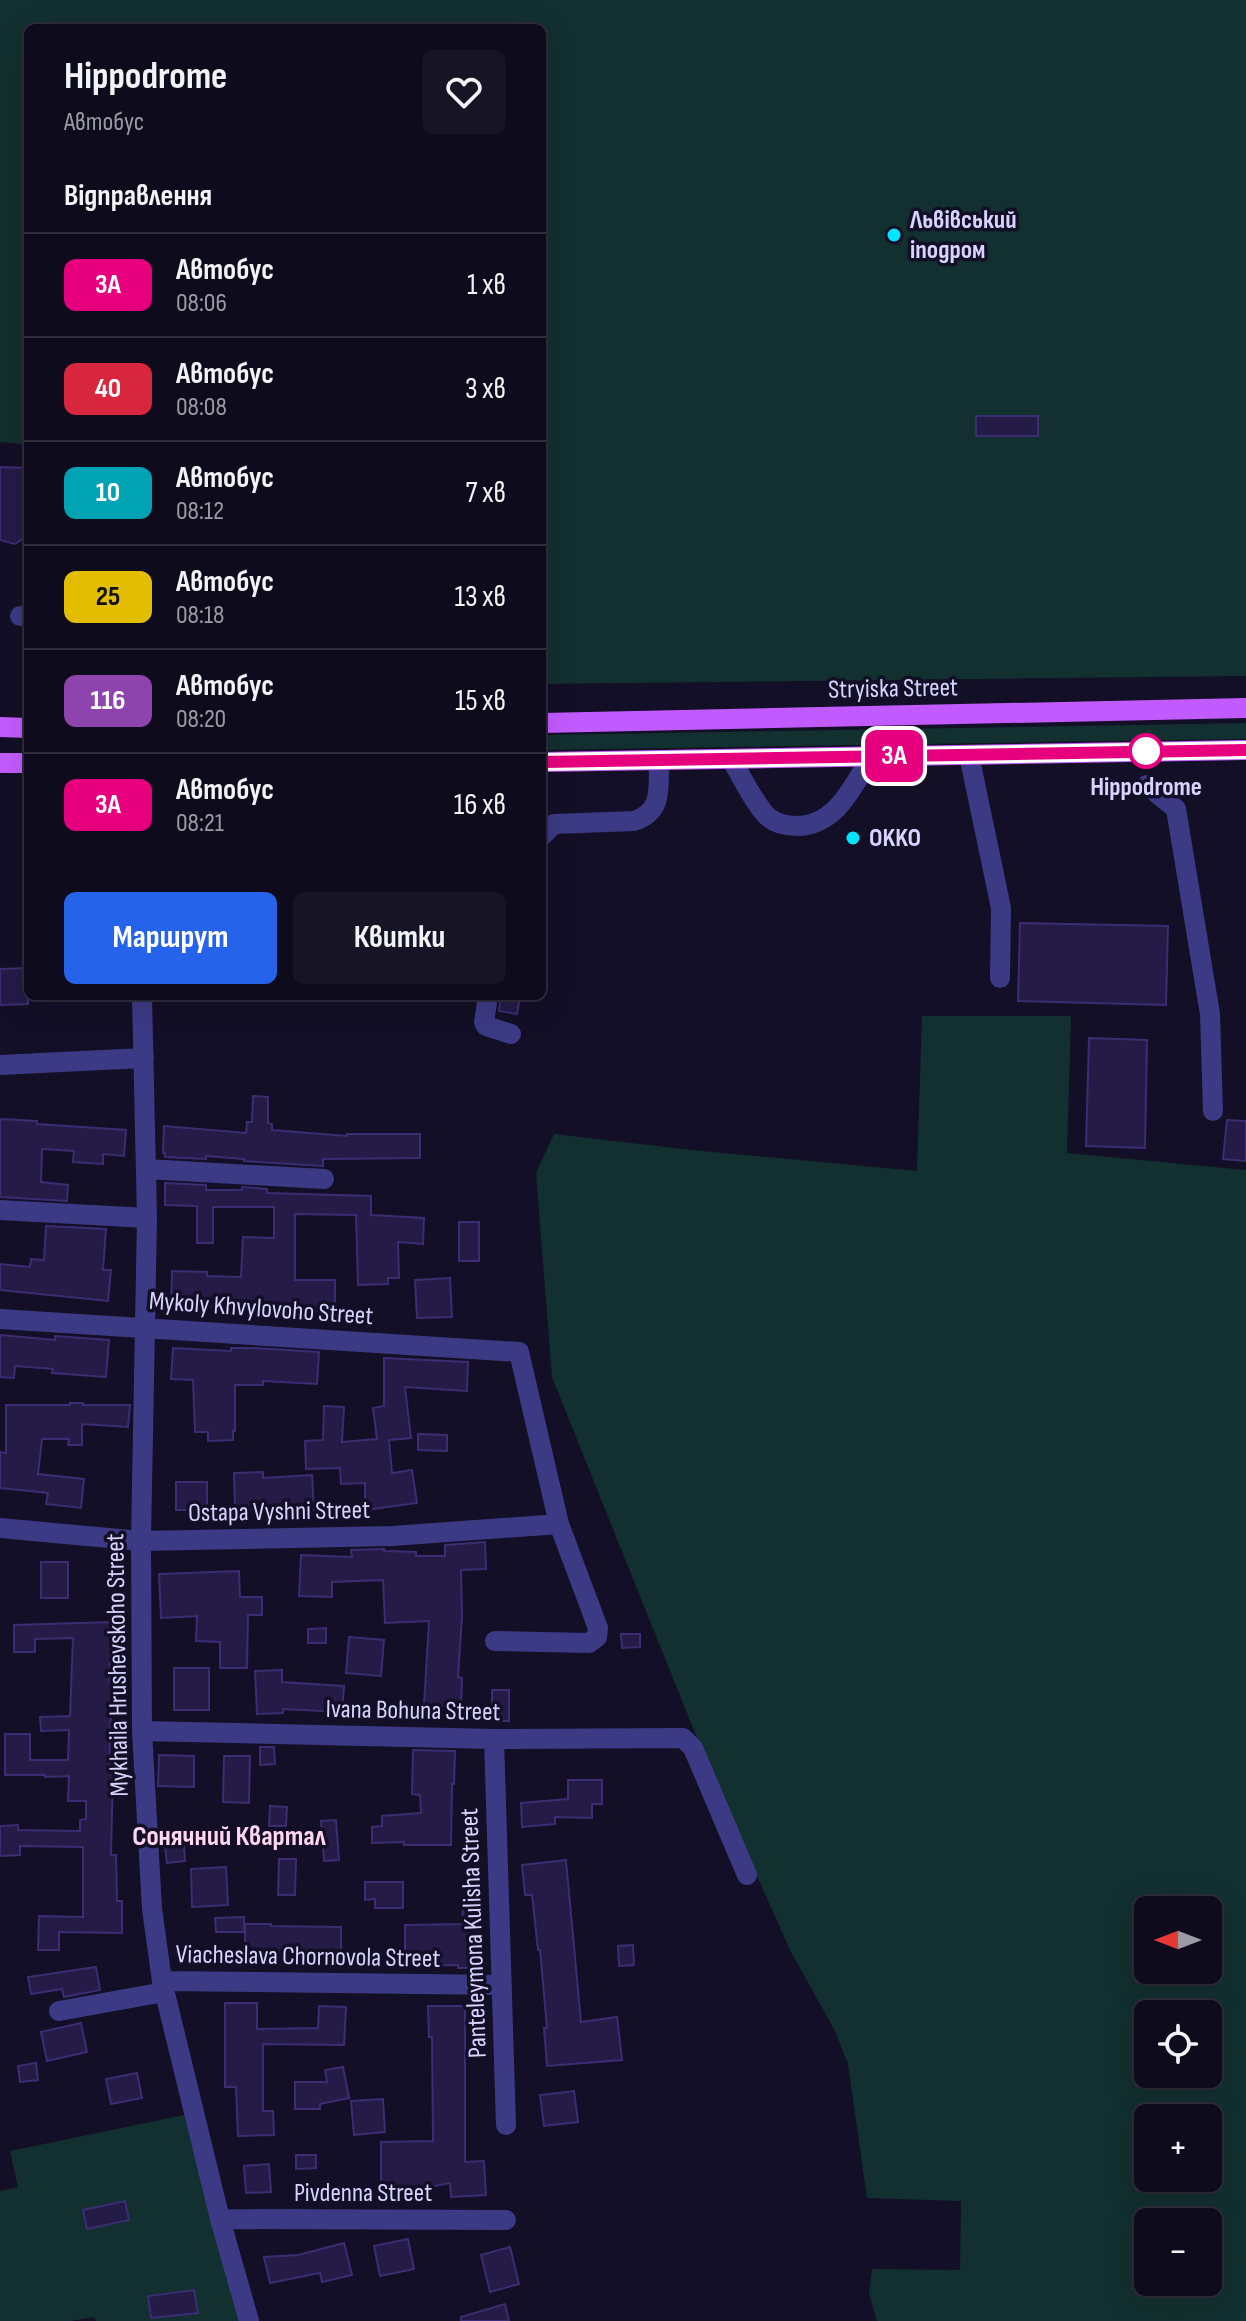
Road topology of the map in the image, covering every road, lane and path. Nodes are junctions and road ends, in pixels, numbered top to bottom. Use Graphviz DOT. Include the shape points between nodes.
graph roads {
  1 [pos="1246,708"];
  2 [pos="546,723"];
  3 [pos="0,727"];
  4 [pos="24,728"];
  5 [pos="1246,750"];
  6 [pos="969,755"];
  7 [pos="871,757"];
  8 [pos="731,759"];
  9 [pos="659,760"];
  10 [pos="0,763"];
  11 [pos="24,763"];
  12 [pos="546,765"];
  13 [pos="1147,785"];
  14 [pos="546,832"];
  15 [pos="1000,978"];
  16 [pos="142,1000"];
  17 [pos="487,1000"];
  18 [pos="511,1034"];
  19 [pos="144,1058"];
  20 [pos="0,1065"];
  21 [pos="1213,1111"];
  22 [pos="146,1169"];
  23 [pos="324,1179"];
  24 [pos="0,1210"];
  25 [pos="147,1218"];
  26 [pos="0,1319"];
  27 [pos="144,1328"];
  28 [pos="559,1524"];
  29 [pos="0,1528"];
  30 [pos="141,1541"];
  31 [pos="495,1641"];
  32 [pos="142,1731"];
  33 [pos="494,1739"];
  34 [pos="747,1875"];
  35 [pos="502,1985"];
  36 [pos="163,1987"];
  37 [pos="59,2011"];
  38 [pos="506,2125"];
  39 [pos="220,2219"];
  40 [pos="506,2220"];
  41 [pos="249,2321"];
  1 -- 2 [label="main road, Stryiska Street"];
  3 -- 4 [label="main road"];
  5 -- 6 [label="main road"];
  6 -- 7 [label="main road"];
  6 -- 15 [label="street" via="1001,908"];
  7 -- 8 [label="main road"];
  7 -- 8 [label="street" via="843,803 831,815 804,826 771,819"];
  8 -- 9 [label="main road"];
  9 -- 12 [label="main road"];
  9 -- 14 [label="street" via="657,801 645,818 554,824"];
  10 -- 11 [label="main road"];
  13 -- 21 [label="street" via="1176,809 1210,1014"];
  16 -- 19 [label="street, Mykhaila Hrushevskoho Street"];
  17 -- 18 [label="street" via="486,1026"];
  19 -- 20 [label="street"];
  19 -- 22 [label="street, Mykhaila Hrushevskoho Street"];
  22 -- 23 [label="street"];
  22 -- 25 [label="street, Mykhaila Hrushevskoho Street"];
  24 -- 25 [label="street"];
  25 -- 27 [label="street, Mykhaila Hrushevskoho Street"];
  26 -- 27 [label="street, Mykoly Khvylovoho Street"];
  27 -- 28 [label="street, Mykoly Khvylovoho Street" via="519,1352"];
  27 -- 30 [label="street, Mykhaila Hrushevskoho Street"];
  28 -- 30 [label="street, Ostapa Vyshni Street" via="392,1536"];
  28 -- 31 [label="street" via="597,1637 589,1643"];
  29 -- 30 [label="street, Ostapa Vyshni Street"];
  30 -- 32 [label="street, Mykhaila Hrushevskoho Street"];
  32 -- 33 [label="street, Ivana Bohuna Street"];
  32 -- 36 [label="street, Mykhaila Hrushevskoho Street" via="152,1909"];
  33 -- 34 [label="street, Ivana Bohuna Street" via="683,1738 693,1748"];
  33 -- 35 [label="street, Panteleymona Kulisha Street"];
  35 -- 36 [label="street, Viacheslava Chornovola Street"];
  35 -- 38 [label="street, Panteleymona Kulisha Street"];
  36 -- 37 [label="street, Viacheslava Chornovola Street"];
  36 -- 39 [label="street, Mykhaila Hrushevskoho Street"];
  39 -- 40 [label="street, Pivdenna Street"];
  39 -- 41 [label="street, Mykhaila Hrushevskoho Street"];
}
